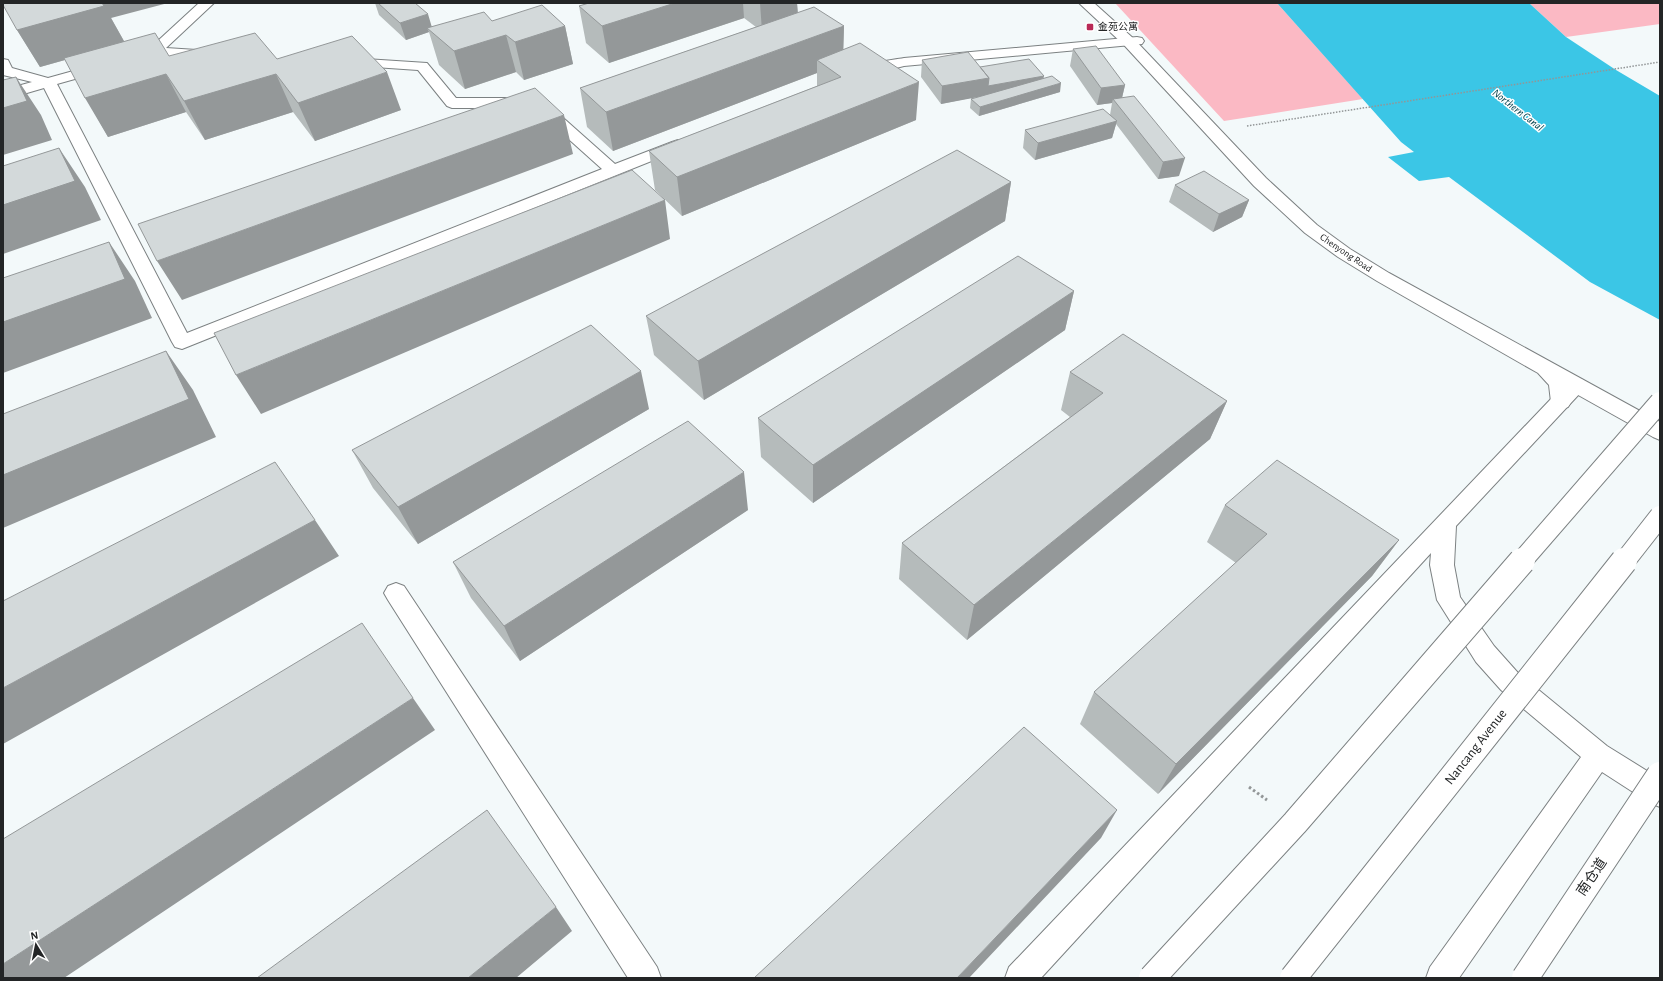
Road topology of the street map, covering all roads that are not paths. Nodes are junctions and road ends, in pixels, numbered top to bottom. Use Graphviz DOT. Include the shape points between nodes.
graph roads {
  1 [pos="207,3"];
  2 [pos="1086,3"];
  3 [pos="1094,3"];
  4 [pos="1133,41"];
  5 [pos="154,52"];
  6 [pos="225,55"];
  7 [pos="335,61"];
  8 [pos="3,63"];
  9 [pos="851,77"];
  10 [pos="48,82"];
  11 [pos="3,95"];
  12 [pos="694,139"];
  13 [pos="613,171"];
  14 [pos="1542,366"];
  15 [pos="1579,383"];
  16 [pos="1560,402"];
  17 [pos="1660,402"];
  18 [pos="1660,425"];
  19 [pos="1660,432"];
  20 [pos="1660,516"];
  21 [pos="1445,523"];
  22 [pos="396,593"];
  23 [pos="1598,755"];
  24 [pos="1660,775"];
  25 [pos="1660,794"];
  26 [pos="646,978"];
  27 [pos="1020,978"];
  28 [pos="1152,978"];
  29 [pos="1293,978"];
  30 [pos="1441,978"];
  31 [pos="1525,978"];
  1 -- 5 [label="main road"];
  2 -- 4 [label="main road, Chenyong Road"];
  3 -- 4 [label="main road, Chenyong Road"];
  4 -- 9 [label="main road" via="904,62"];
  4 -- 14 [label="main road, Chenyong Road" via="1260,182 1311,229 1383,277"];
  4 -- 15 [label="main road, Chenyong Road" via="1271,184 1333,237 1388,274"];
  5 -- 6 [label="main road"];
  5 -- 10 [label="main road"];
  7 -- 13 [label="main road" via="422,66 452,103 538,103"];
  8 -- 10 [label="main road" via="6,71"];
  10 -- 11 [label="main road"];
  10 -- 13 [label="main road" via="182,342"];
  12 -- 13 [label="main road"];
  14 -- 15 [label="main road, Chenyong Road"];
  14 -- 16 [label="main road" via="1558,381"];
  15 -- 16 [label="main road"];
  15 -- 18 [label="main road, Chenyong Road"];
  15 -- 19 [label="main road, Chenyong Road"];
  16 -- 21 [label="main road"];
  17 -- 28 [label="main road, bridge" via="1295,823"];
  20 -- 29 [label="main road, Nancang Avenue, bridge"];
  21 -- 23 [label="main road" via="1442,565 1449,600 1485,654 1510,682"];
  21 -- 27 [label="main road"];
  22 -- 26 [label="main road"];
  23 -- 25 [label="main road"];
  23 -- 30 [label="main road"];
  24 -- 31 [label="main road, 南仓道, bridge"];
}
